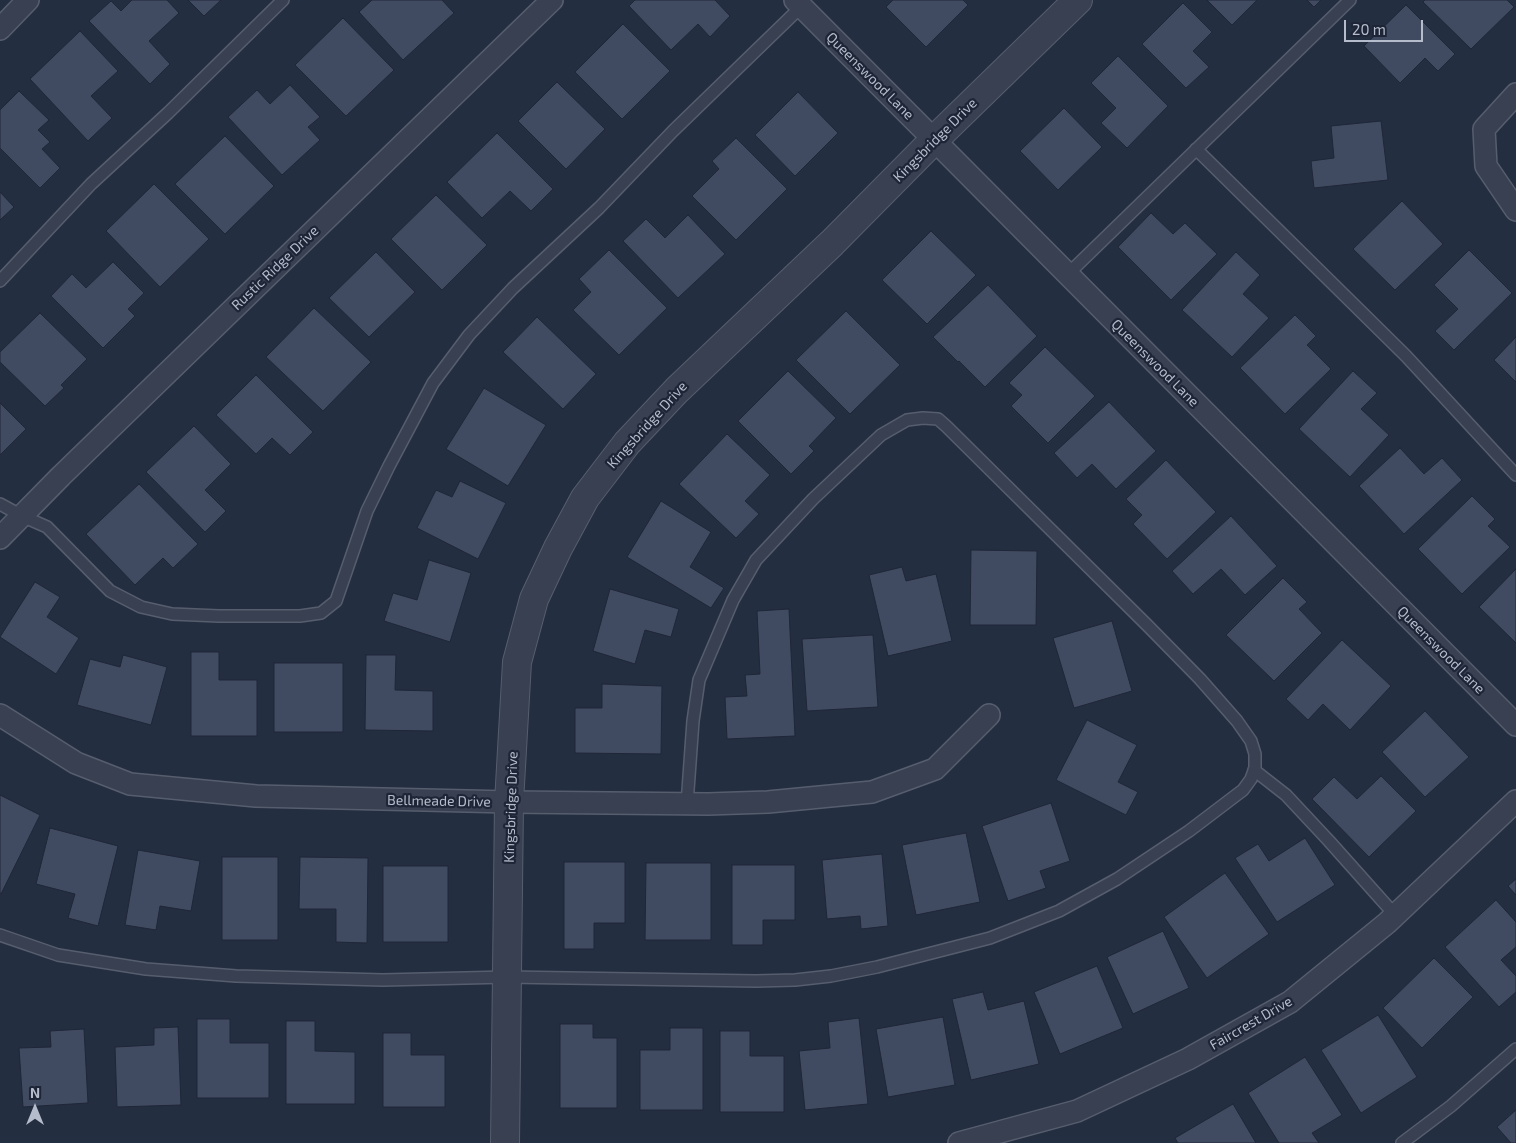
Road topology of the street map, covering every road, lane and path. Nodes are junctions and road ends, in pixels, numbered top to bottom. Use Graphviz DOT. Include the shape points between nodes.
graph roads {
  1 [pos="28,0"];
  2 [pos="283,0"];
  3 [pos="552,0"];
  4 [pos="1078,0"];
  5 [pos="1350,0"];
  6 [pos="801,2"];
  7 [pos="0,29"];
  8 [pos="1516,94"];
  9 [pos="934,140"];
  10 [pos="1196,150"];
  11 [pos="1516,210"];
  12 [pos="1068,274"];
  13 [pos="0,281"];
  14 [pos="1516,475"];
  15 [pos="0,504"];
  16 [pos="22,516"];
  17 [pos="0,538"];
  18 [pos="0,715"];
  19 [pos="989,715"];
  20 [pos="1516,725"];
  21 [pos="1254,770"];
  22 [pos="1516,801"];
  23 [pos="509,802"];
  24 [pos="687,804"];
  25 [pos="1396,915"];
  26 [pos="0,935"];
  27 [pos="507,977"];
  28 [pos="1516,1049"];
  29 [pos="505,1143"];
  30 [pos="959,1143"];
  31 [pos="1402,1143"];
  1 -- 7 [label="street"];
  2 -- 13 [label="lane" via="91,184"];
  3 -- 16 [label="street, Rustic Ridge Drive"];
  4 -- 9 [label="street, Kingsbridge Drive"];
  5 -- 10 [label="lane"];
  6 -- 9 [label="street, Queenswood Lane"];
  6 -- 16 [label="lane" via="469,335 433,383 411,424 367,511 336,601 321,613 219,616 172,614 142,607 110,591 47,527"];
  8 -- 11 [label="street" via="1484,129 1486,166"];
  9 -- 12 [label="street, Queenswood Lane"];
  9 -- 23 [label="street, Kingsbridge Drive" via="832,243 677,390 627,443 585,498 534,599 517,662"];
  10 -- 12 [label="lane"];
  10 -- 14 [label="lane" via="1406,356"];
  12 -- 20 [label="street, Queenswood Lane"];
  15 -- 16 [label="lane"];
  16 -- 17 [label="street, Rustic Ridge Drive"];
  18 -- 23 [label="street, Bellmeade Drive" via="76,763 130,784 256,796"];
  19 -- 24 [label="street, Bellmeade Drive" via="934,769 872,792 768,802"];
  21 -- 24 [label="lane" via="1255,754 1251,741 1200,679 946,426 938,419 923,418 907,420 881,435 813,499 756,560 733,600 699,680"];
  21 -- 25 [label="lane" via="1286,796"];
  21 -- 27 [label="lane" via="1243,790 1118,879 1058,911 990,938 878,967 795,980"];
  22 -- 25 [label="street, Faircrest Drive"];
  23 -- 24 [label="street, Bellmeade Drive"];
  23 -- 27 [label="street, Kingsbridge Drive"];
  25 -- 30 [label="street, Faircrest Drive" via="1290,1002 1188,1059 1077,1111"];
  26 -- 27 [label="lane" via="58,955 146,970 383,980"];
  27 -- 29 [label="street, Kingsbridge Drive"];
  28 -- 31 [label="lane" via="1451,1106"];
}
